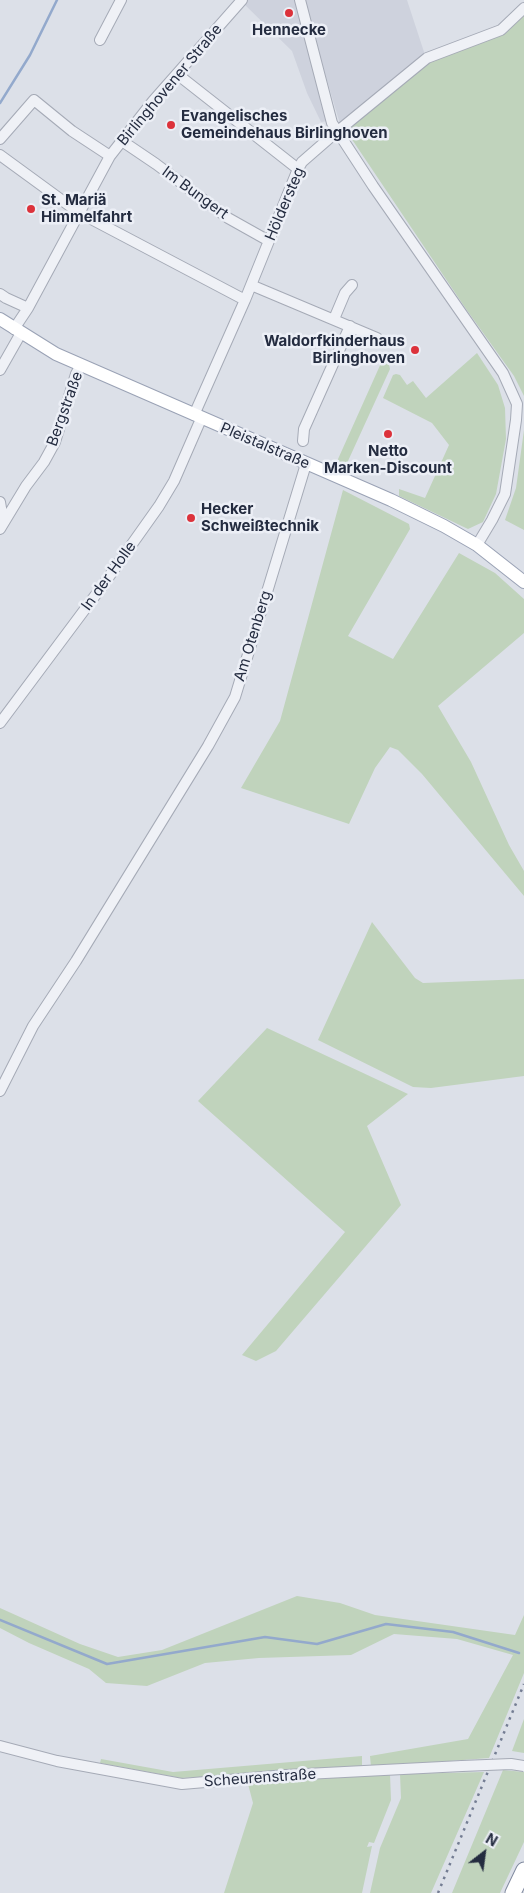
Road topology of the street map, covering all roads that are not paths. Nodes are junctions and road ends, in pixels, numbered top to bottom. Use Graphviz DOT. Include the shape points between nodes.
graph roads {
  1 [pos="121,0"];
  2 [pos="242,0"];
  3 [pos="300,0"];
  4 [pos="524,8"];
  5 [pos="100,40"];
  6 [pos="177,74"];
  7 [pos="337,131"];
  8 [pos="0,139"];
  9 [pos="122,141"];
  10 [pos="0,155"];
  11 [pos="110,156"];
  12 [pos="298,169"];
  13 [pos="78,212"];
  14 [pos="269,241"];
  15 [pos="251,285"];
  16 [pos="352,285"];
  17 [pos="0,294"];
  18 [pos="245,300"];
  19 [pos="28,308"];
  20 [pos="0,319"];
  21 [pos="334,319"];
  22 [pos="350,326"];
  23 [pos="18,331"];
  24 [pos="377,338"];
  25 [pos="81,365"];
  26 [pos="0,370"];
  27 [pos="198,417"];
  28 [pos="304,441"];
  29 [pos="306,464"];
  30 [pos="0,502"];
  31 [pos="2,524"];
  32 [pos="477,545"];
  33 [pos="524,582"];
  34 [pos="0,723"];
  35 [pos="0,1092"];
  36 [pos="0,1746"];
  37 [pos="524,1766"];
  38 [pos="524,1870"];
  39 [pos="513,1893"];
  1 -- 5 [label="street"];
  2 -- 6 [label="street, Birlinghovener Straße"];
  3 -- 7 [label="street" via="332,123"];
  4 -- 7 [label="street, Höldersteg" via="500,30 427,58"];
  6 -- 9 [label="street, Birlinghovener Straße"];
  6 -- 12 [label="street"];
  7 -- 12 [label="street, Höldersteg"];
  7 -- 32 [label="street" via="513,391 517,404 504,494"];
  8 -- 11 [label="street" via="34,100"];
  9 -- 11 [label="street, Birlinghovener Straße"];
  9 -- 14 [label="street, Im Bungert" via="228,218"];
  10 -- 13 [label="street"];
  11 -- 13 [label="street, Birlinghovener Straße"];
  12 -- 14 [label="street, Höldersteg"];
  13 -- 18 [label="street"];
  13 -- 19 [label="street, Birlinghovener Straße"];
  14 -- 15 [label="street, Höldersteg"];
  15 -- 18 [label="street, Höldersteg"];
  15 -- 21 [label="street"];
  16 -- 21 [label="street"];
  17 -- 19 [label="street"];
  18 -- 27 [label="street, Höldersteg"];
  19 -- 23 [label="street, Birlinghovener Straße"];
  20 -- 23 [label="main road, Pleistalstraße"];
  21 -- 22 [label="street"];
  22 -- 24 [label="street"];
  22 -- 28 [label="street" via="304,429"];
  23 -- 25 [label="main road, Pleistalstraße"];
  23 -- 26 [label="street, Birlinghovener Straße"];
  25 -- 27 [label="main road, Pleistalstraße"];
  25 -- 31 [label="street, Bergstraße" via="55,442"];
  27 -- 29 [label="main road, Pleistalstraße"];
  27 -- 34 [label="street, In der Holle" via="174,481 159,506"];
  29 -- 32 [label="main road, Pleistalstraße" via="391,500"];
  29 -- 35 [label="street, Am Otenberg" via="235,697 76,961 33,1026"];
  30 -- 31 [label="street"];
  32 -- 33 [label="main road, Pleistalstraße"];
  36 -- 37 [label="street, Scheurenstraße, bridge" via="182,1784 286,1775"];
  38 -- 39 [label="highway"];
}
